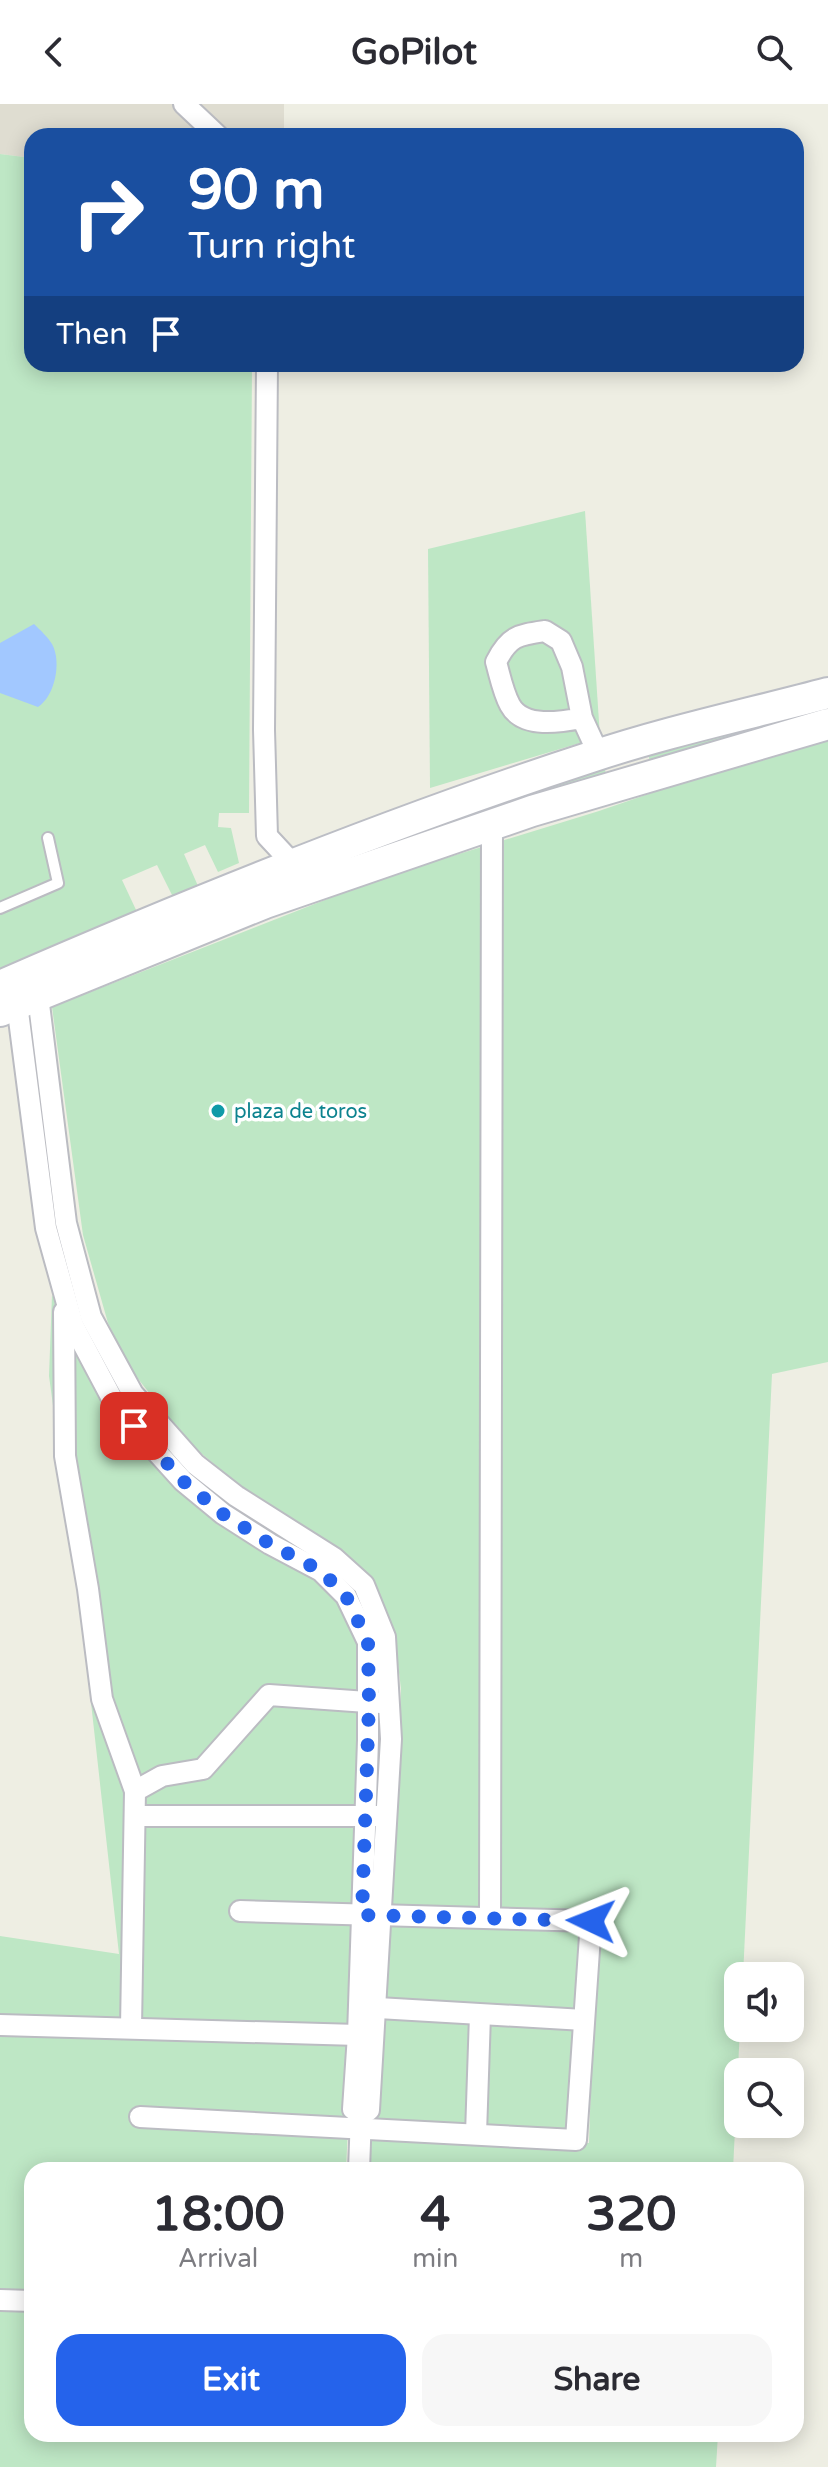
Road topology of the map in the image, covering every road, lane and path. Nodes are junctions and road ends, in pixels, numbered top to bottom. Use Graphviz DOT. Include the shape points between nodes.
graph roads {
  1 [pos="184,104"];
  2 [pos="210,128"];
  3 [pos="267,372"];
  4 [pos="828,693"];
  5 [pos="582,718"];
  6 [pos="828,724"];
  7 [pos="599,755"];
  8 [pos="492,825"];
  9 [pos="48,838"];
  10 [pos="293,864"];
  11 [pos="0,908"];
  12 [pos="14,999"];
  13 [pos="65,1295"];
  14 [pos="379,1703"];
  15 [pos="135,1791"];
  16 [pos="135,1816"];
  17 [pos="376,1816"];
  18 [pos="240,1911"];
  19 [pos="371,1915"];
  20 [pos="490,1918"];
  21 [pos="367,2008"];
  22 [pos="480,2015"];
  23 [pos="584,2020"];
  24 [pos="0,2025"];
  25 [pos="131,2027"];
  26 [pos="358,2035"];
  27 [pos="140,2117"];
  28 [pos="361,2122"];
  29 [pos="476,2134"];
  30 [pos="359,2162"];
  31 [pos="0,2300"];
  32 [pos="24,2301"];
  1 -- 2 [label="street"];
  3 -- 10 [label="street" via="267,836"];
  4 -- 7 [label="main road"];
  5 -- 5 [label="street" via="561,641 545,631 519,635 504,645 496,662 511,708 536,721"];
  5 -- 7 [label="street"];
  6 -- 8 [label="main road"];
  7 -- 10 [label="main road"];
  8 -- 12 [label="main road" via="233,915"];
  8 -- 20 [label="street"];
  9 -- 11 [label="lane" via="58,883"];
  10 -- 12 [label="main road"];
  12 -- 13 [label="street" via="46,1228"];
  12 -- 14 [label="street" via="91,1317 133,1394 195,1464 334,1558 364,1585 385,1637"];
  13 -- 14 [label="street" via="73,1325 117,1408 183,1481 223,1514 321,1571 346,1596 368,1642"];
  13 -- 15 [label="street" via="65,1456 102,1699"];
  14 -- 15 [label="street" via="269,1695 203,1769 162,1776"];
  14 -- 17 [label="street"];
  15 -- 16 [label="street"];
  16 -- 17 [label="street"];
  16 -- 25 [label="street"];
  17 -- 19 [label="street"];
  18 -- 19 [label="street"];
  19 -- 20 [label="street"];
  19 -- 21 [label="street"];
  20 -- 23 [label="street" via="591,1921"];
  21 -- 22 [label="street"];
  21 -- 26 [label="street"];
  21 -- 28 [label="street" via="369,2110"];
  22 -- 23 [label="street"];
  22 -- 29 [label="street"];
  23 -- 29 [label="street" via="576,2140"];
  24 -- 25 [label="street"];
  25 -- 26 [label="street"];
  26 -- 28 [label="street" via="353,2109"];
  27 -- 28 [label="street"];
  28 -- 29 [label="street"];
  28 -- 30 [label="street"];
  31 -- 32 [label="street"];
}
